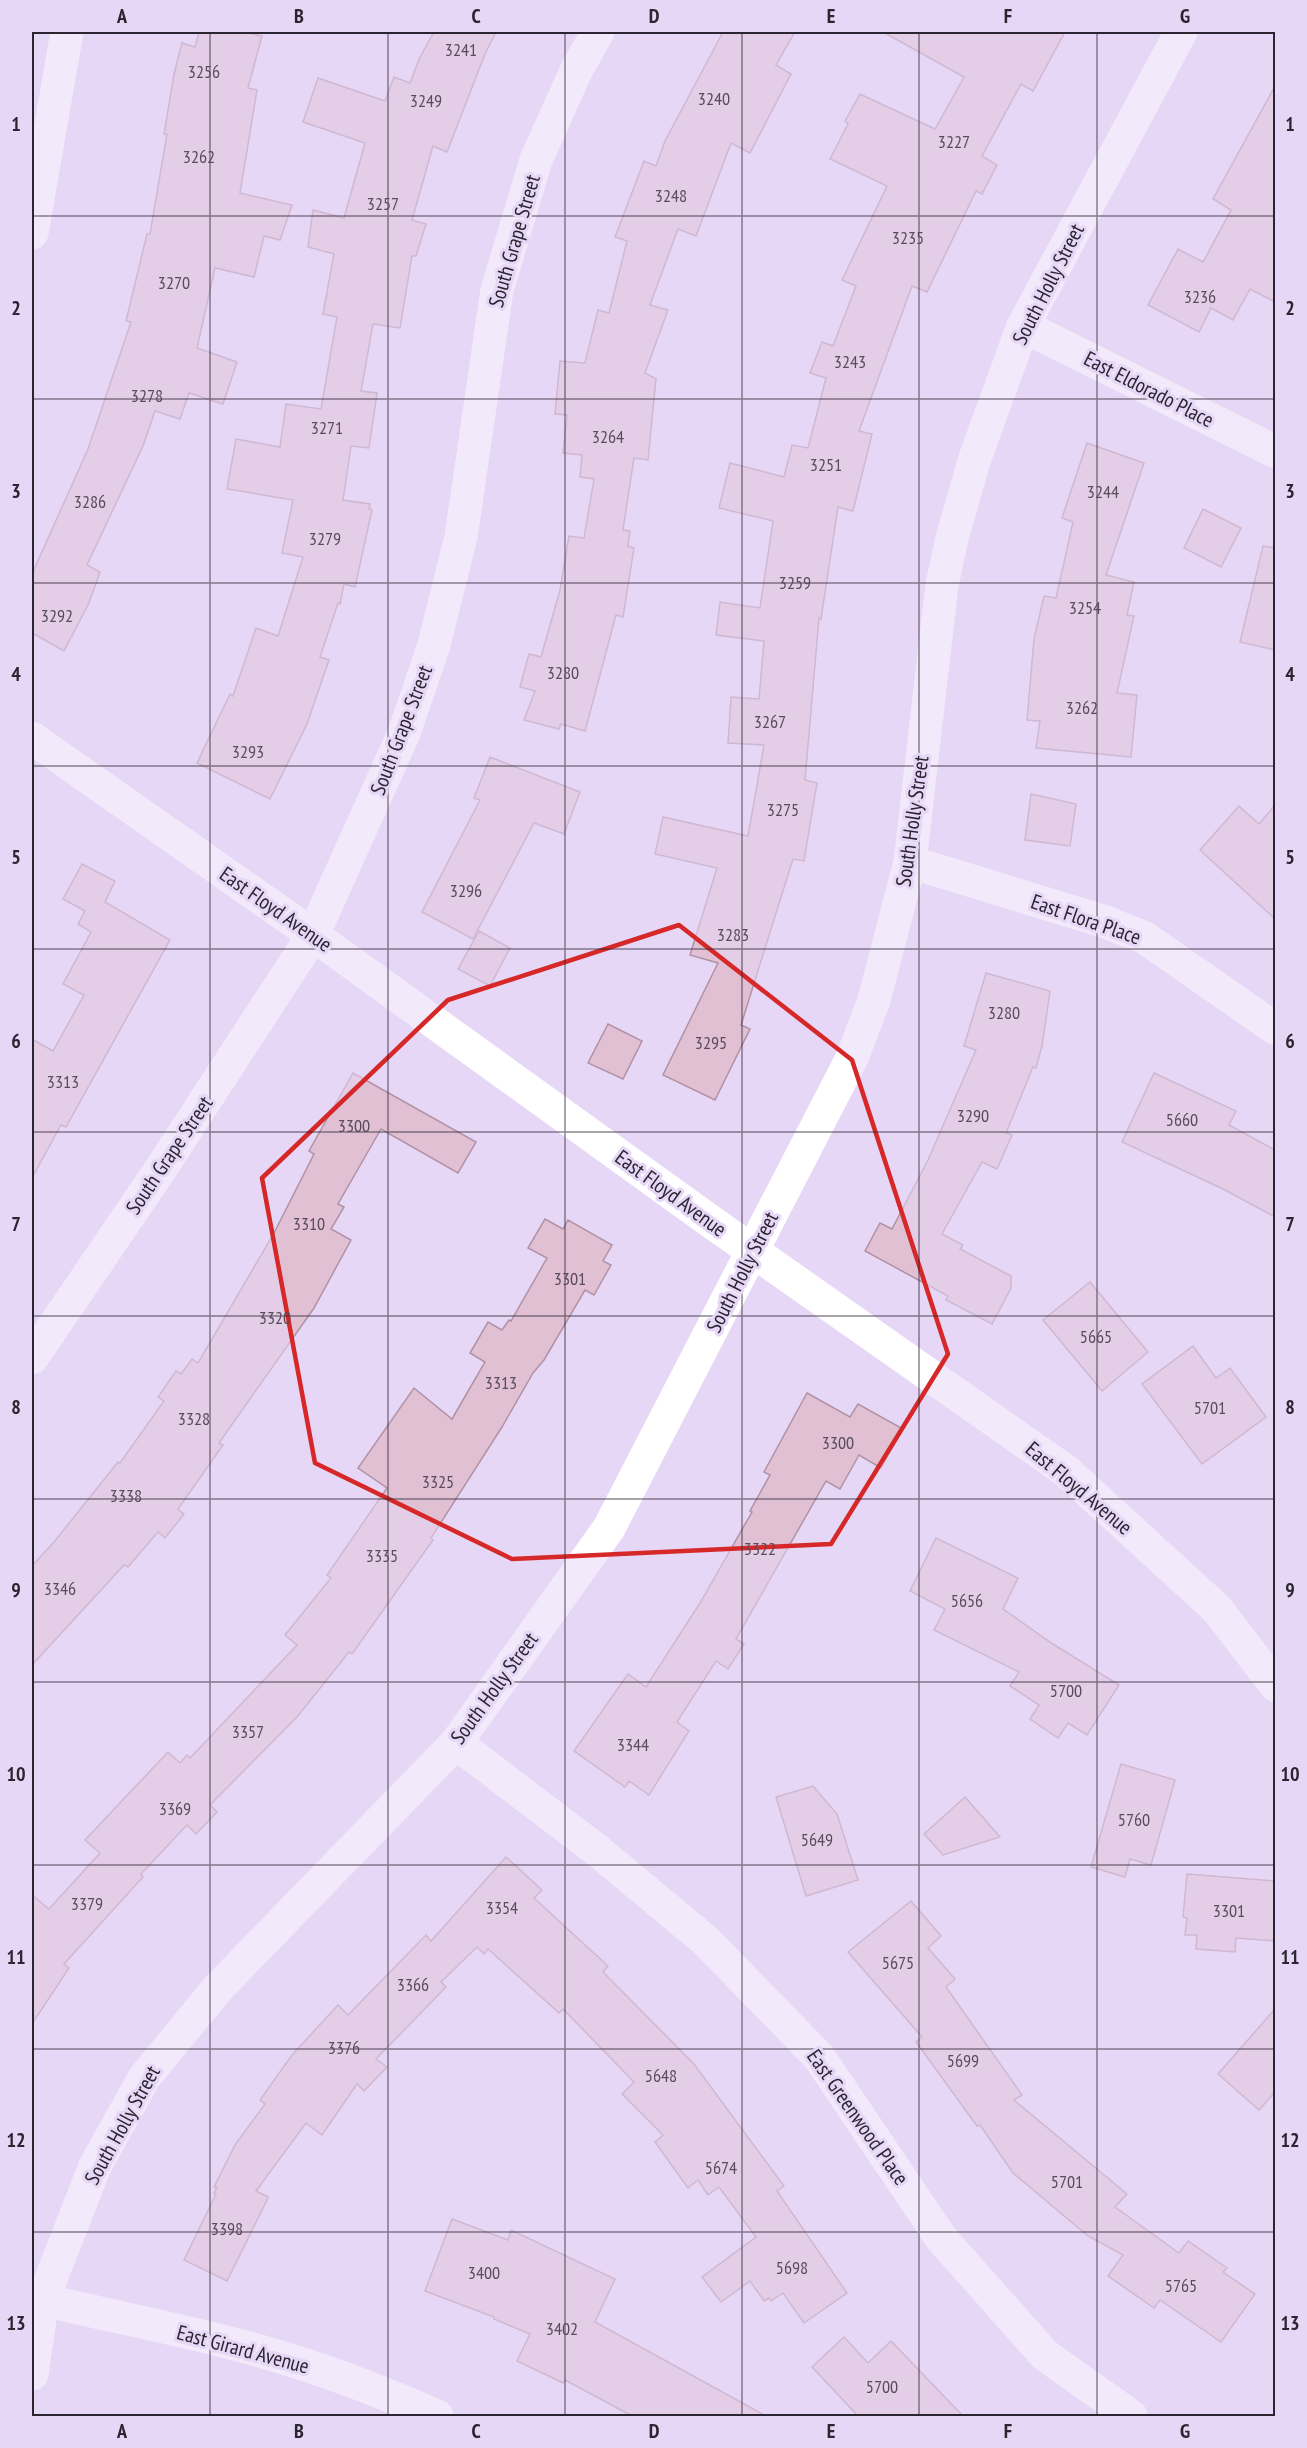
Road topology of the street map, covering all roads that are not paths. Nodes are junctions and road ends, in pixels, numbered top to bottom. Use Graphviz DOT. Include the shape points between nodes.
graph roads {
  1 [pos="67,32"];
  2 [pos="598,32"];
  3 [pos="1181,32"];
  4 [pos="32,233"];
  5 [pos="1023,326"];
  6 [pos="1275,452"];
  7 [pos="32,738"];
  8 [pos="910,862"];
  9 [pos="313,935"];
  10 [pos="1275,1029"];
  11 [pos="753,1251"];
  12 [pos="32,1358"];
  13 [pos="1275,1686"];
  14 [pos="456,1743"];
  15 [pos="37,2298"];
  16 [pos="32,2374"];
  17 [pos="437,2416"];
  18 [pos="1131,2416"];
  1 -- 4 [label="street"];
  2 -- 9 [label="street, South Grape Street" via="536,160 496,290 461,537 434,645 404,733"];
  3 -- 5 [label="street, South Holly Street"];
  5 -- 6 [label="street, East Eldorado Place"];
  5 -- 8 [label="street, South Holly Street" via="975,459 942,585"];
  7 -- 9 [label="street, East Floyd Avenue"];
  8 -- 10 [label="street, East Flora Place" via="1106,922 1145,938"];
  8 -- 11 [label="street, South Holly Street" via="874,1000 852,1058"];
  9 -- 11 [label="street, East Floyd Avenue"];
  9 -- 12 [label="street, South Grape Street"];
  11 -- 13 [label="street, East Floyd Avenue" via="1066,1471 1217,1609"];
  11 -- 14 [label="street, South Holly Street" via="609,1528"];
  14 -- 15 [label="street, South Holly Street" via="218,1988 144,2078 95,2166"];
  14 -- 18 [label="street, East Greenwood Place" via="598,1851 706,1941 819,2057 941,2238 1045,2355"];
  15 -- 16 [label="street, South Holly Street"];
  15 -- 17 [label="street, East Girard Avenue" via="258,2351 312,2367"];
}
